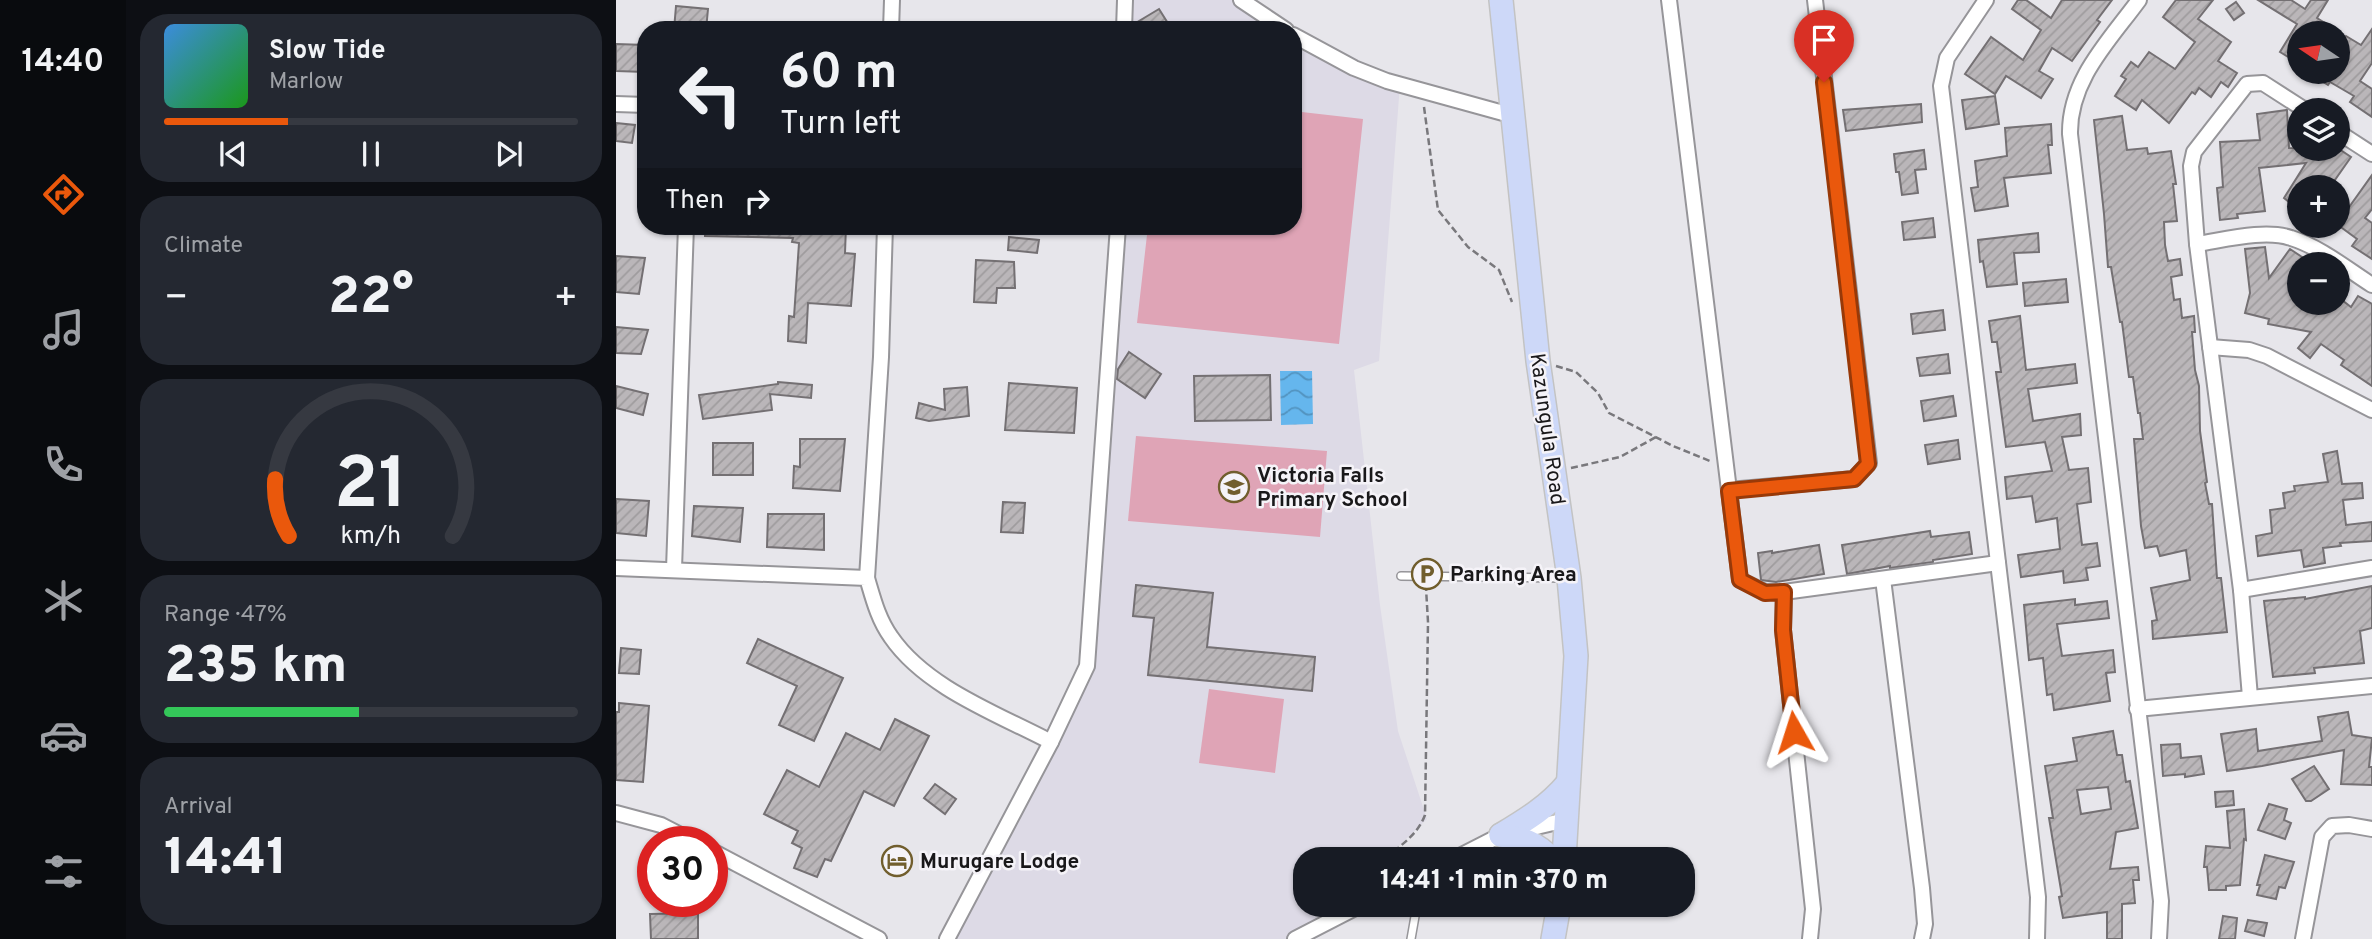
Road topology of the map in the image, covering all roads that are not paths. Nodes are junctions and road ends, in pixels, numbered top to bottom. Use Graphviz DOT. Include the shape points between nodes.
graph roads {
  1 [pos="892,0"];
  2 [pos="1125,0"];
  3 [pos="1241,0"];
  4 [pos="1500,0"];
  5 [pos="1669,0"];
  6 [pos="1815,0"];
  7 [pos="1986,0"];
  8 [pos="2139,0"];
  9 [pos="891,21"];
  10 [pos="1124,21"];
  11 [pos="1272,21"];
  12 [pos="1302,40"];
  13 [pos="2287,98"];
  14 [pos="616,104"];
  15 [pos="637,105"];
  16 [pos="1514,116"];
  17 [pos="2350,140"];
  18 [pos="2372,155"];
  19 [pos="686,235"];
  20 [pos="885,235"];
  21 [pos="1117,235"];
  22 [pos="2197,244"];
  23 [pos="2372,285"];
  24 [pos="2210,347"];
  25 [pos="2372,410"];
  26 [pos="1729,491"];
  27 [pos="1998,563"];
  28 [pos="616,568"];
  29 [pos="2372,568"];
  30 [pos="674,569"];
  31 [pos="1401,576"];
  32 [pos="867,578"];
  33 [pos="1569,578"];
  34 [pos="1883,579"];
  35 [pos="2241,590"];
  36 [pos="1784,592"];
  37 [pos="2372,687"];
  38 [pos="2250,697"];
  39 [pos="2137,709"];
  40 [pos="1051,742"];
  41 [pos="1568,783"];
  42 [pos="616,813"];
  43 [pos="1566,820"];
  44 [pos="663,826"];
  45 [pos="2372,829"];
  46 [pos="1501,835"];
  47 [pos="1478,847"];
  48 [pos="1538,847"];
  49 [pos="1565,847"];
  50 [pos="728,859"];
  51 [pos="1338,917"];
  52 [pos="1415,917"];
  53 [pos="1557,917"];
  54 [pos="880,939"];
  55 [pos="947,939"];
  56 [pos="1295,939"];
  57 [pos="1411,939"];
  58 [pos="1553,939"];
  59 [pos="1810,939"];
  60 [pos="1922,939"];
  61 [pos="2037,939"];
  62 [pos="2159,939"];
  63 [pos="2303,939"];
  1 -- 9 [label="street"];
  2 -- 10 [label="street"];
  3 -- 11 [label="street"];
  4 -- 16 [label="main road, Kazungula Road"];
  5 -- 26 [label="street"];
  6 -- 26 [label="street" via="1868,464 1854,479"];
  7 -- 27 [label="street" via="1947,58 1941,86"];
  8 -- 39 [label="street" via="2085,74 2070,119"];
  12 -- 16 [label="street" via="1387,81"];
  13 -- 22 [label="street" via="2263,83 2247,84 2194,152 2191,181"];
  14 -- 15 [label="street"];
  16 -- 33 [label="main road, Kazungula Road" via="1538,361"];
  17 -- 18 [label="street"];
  19 -- 30 [label="street"];
  20 -- 32 [label="street"];
  21 -- 40 [label="street" via="1089,654"];
  22 -- 23 [label="street" via="2255,235 2290,237"];
  22 -- 24 [label="street"];
  24 -- 25 [label="street" via="2267,356"];
  24 -- 35 [label="street"];
  26 -- 36 [label="street" via="1740,580 1765,593"];
  27 -- 34 [label="street"];
  27 -- 61 [label="street" via="2038,897"];
  28 -- 30 [label="street"];
  29 -- 35 [label="street"];
  30 -- 32 [label="street"];
  31 -- 33 [label="lane"];
  32 -- 40 [label="street" via="878,615 915,666 947,688"];
  33 -- 41 [label="main road, Kazungula Road" via="1576,656"];
  34 -- 36 [label="street"];
  34 -- 60 [label="street" via="1922,888"];
  35 -- 38 [label="street"];
  36 -- 59 [label="street" via="1783,630 1813,909"];
  37 -- 38 [label="street"];
  38 -- 39 [label="street"];
  39 -- 62 [label="street" via="2161,901"];
  40 -- 55 [label="street"];
  41 -- 43 [label="main road, Kazungula Road"];
  41 -- 46 [label="main road" via="1536,814"];
  42 -- 44 [label="street"];
  43 -- 46 [label="street"];
  43 -- 49 [label="main road, Kazungula Road"];
  45 -- 63 [label="street" via="2332,826 2322,836"];
  46 -- 47 [label="street"];
  46 -- 48 [label="main road"];
  50 -- 54 [label="street"];
  51 -- 56 [label="street"];
  52 -- 57 [label="lane"];
  53 -- 58 [label="main road"];
}
